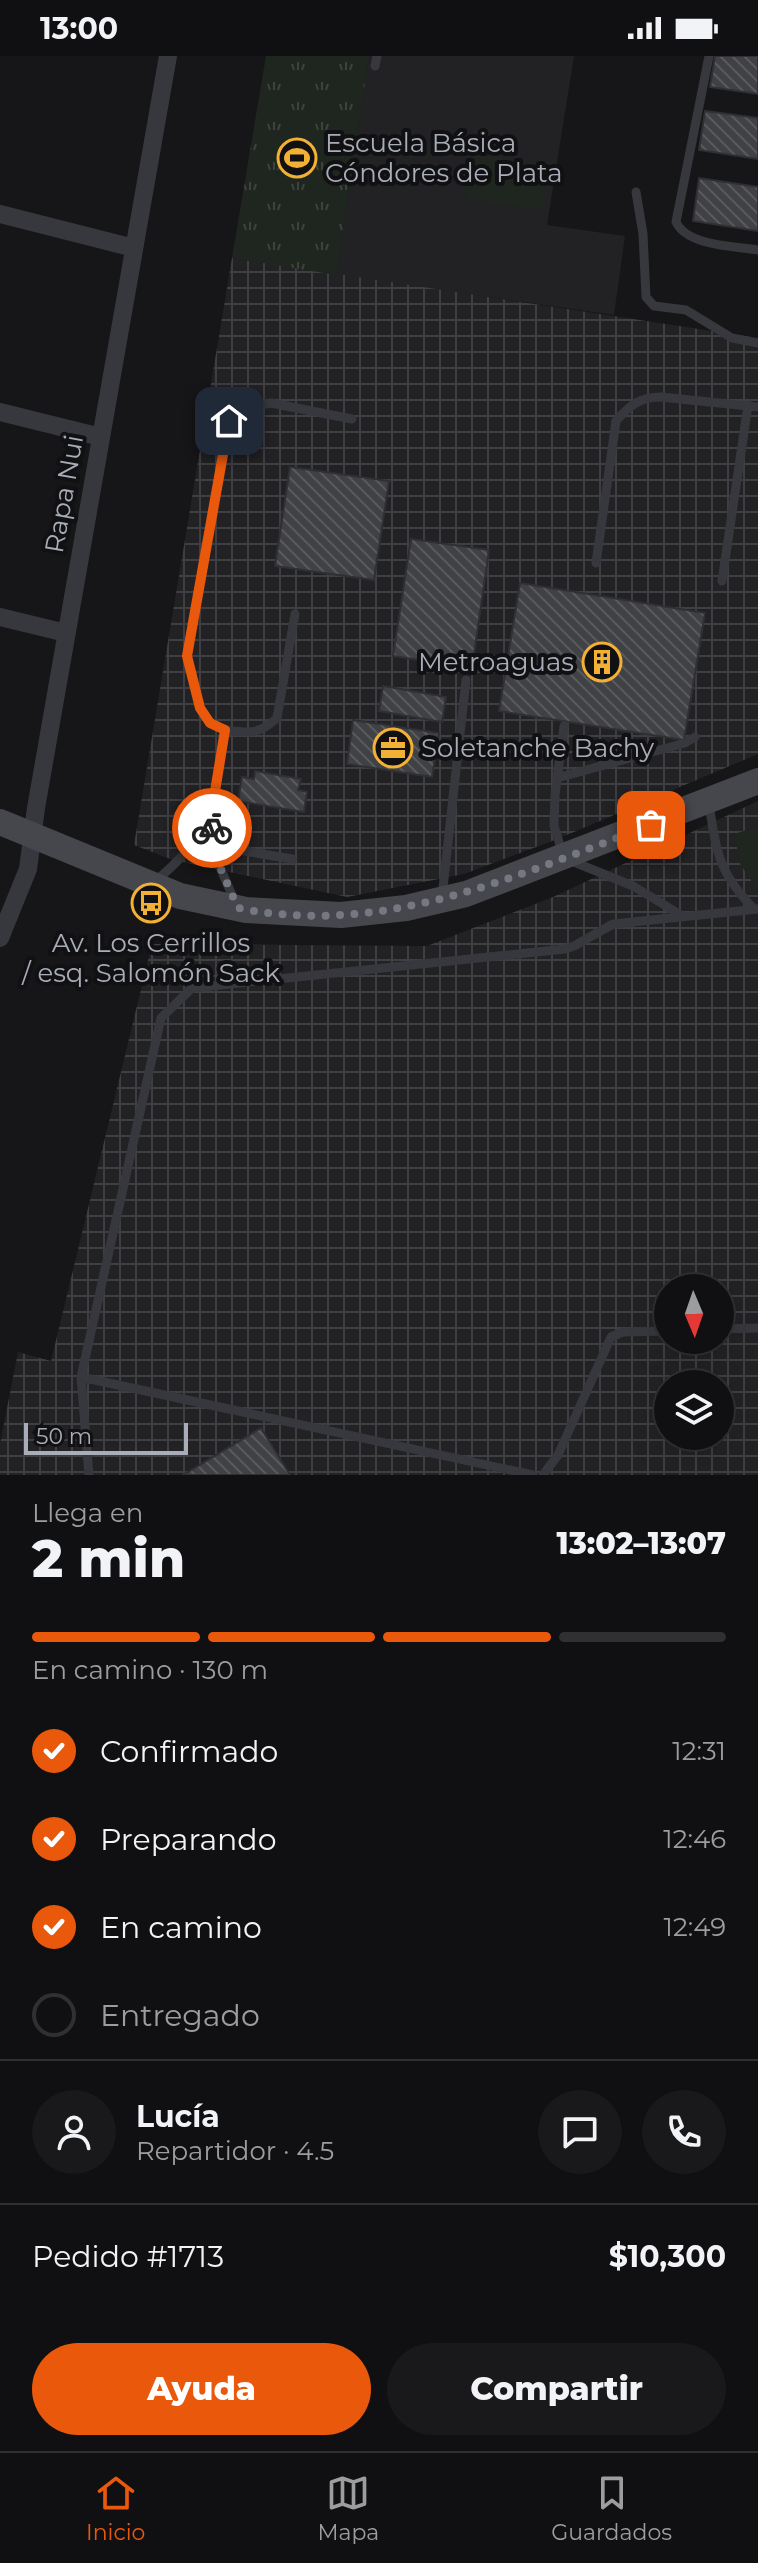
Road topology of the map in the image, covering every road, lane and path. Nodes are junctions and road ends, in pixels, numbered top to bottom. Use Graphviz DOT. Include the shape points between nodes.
graph roads {
  1 [pos="168,56"];
  2 [pos="709,56"];
  3 [pos="636,192"];
  4 [pos="0,214"];
  5 [pos="134,248"];
  6 [pos="758,250"];
  7 [pos="758,343"];
  8 [pos="753,406"];
  9 [pos="0,412"];
  10 [pos="352,419"];
  11 [pos="101,437"];
  12 [pos="596,563"];
  13 [pos="722,581"];
  14 [pos="295,614"];
  15 [pos="0,617"];
  16 [pos="66,633"];
  17 [pos="466,680"];
  18 [pos="564,726"];
  19 [pos="225,730"];
  20 [pos="695,737"];
  21 [pos="557,778"];
  22 [pos="758,781"];
  23 [pos="709,802"];
  24 [pos="211,816"];
  25 [pos="0,822"];
  26 [pos="33,836"];
  27 [pos="215,846"];
  28 [pos="564,858"];
  29 [pos="292,859"];
  30 [pos="150,885"];
  31 [pos="442,900"];
  32 [pos="238,908"];
  33 [pos="756,909"];
  34 [pos="681,915"];
  35 [pos="0,938"];
  36 [pos="758,1328"];
  37 [pos="734,1329"];
  38 [pos="654,1331"];
  39 [pos="81,1377"];
  40 [pos="89,1475"];
  41 [pos="533,1475"];
  42 [pos="543,1475"];
  1 -- 5 [label="street, Rapa Nui"];
  2 -- 6 [label="lane" via="676,222 692,238"];
  3 -- 7 [label="lane" via="646,297 654,306 686,310 732,338"];
  4 -- 5 [label="street"];
  5 -- 11 [label="street, Rapa Nui"];
  8 -- 12 [label="lane" via="661,397 630,405 616,421"];
  8 -- 13 [label="lane"];
  9 -- 11 [label="street"];
  10 -- 19 [label="lane" via="271,403 247,408 229,421 187,656 200,708 210,723"];
  11 -- 16 [label="street, Rapa Nui"];
  14 -- 19 [label="lane" via="277,718 265,730"];
  15 -- 16 [label="street"];
  16 -- 26 [label="street, Rapa Nui"];
  17 -- 31 [label="lane"];
  18 -- 21 [label="lane"];
  19 -- 24 [label="lane"];
  20 -- 21 [label="lane"];
  21 -- 28 [label="lane" via="554,826"];
  22 -- 23 [label="street"];
  23 -- 28 [label="street"];
  23 -- 33 [label="lane" via="722,870"];
  24 -- 27 [label="lane"];
  24 -- 30 [label="lane" via="184,855"];
  25 -- 26 [label="street"];
  26 -- 30 [label="street"];
  26 -- 35 [label="street, Rapa Nui" via="28,869"];
  27 -- 29 [label="lane"];
  27 -- 32 [label="lane"];
  28 -- 31 [label="street"];
  28 -- 34 [label="lane" via="633,886"];
  30 -- 32 [label="street"];
  31 -- 32 [label="street" via="341,915"];
  33 -- 34 [label="lane"];
  34 -- 39 [label="lane" via="608,925 565,949 192,988 161,1018"];
  36 -- 37 [label="lane"];
  38 -- 42 [label="lane" via="611,1337 558,1455"];
  39 -- 40 [label="lane"];
  39 -- 41 [label="lane"];
}
